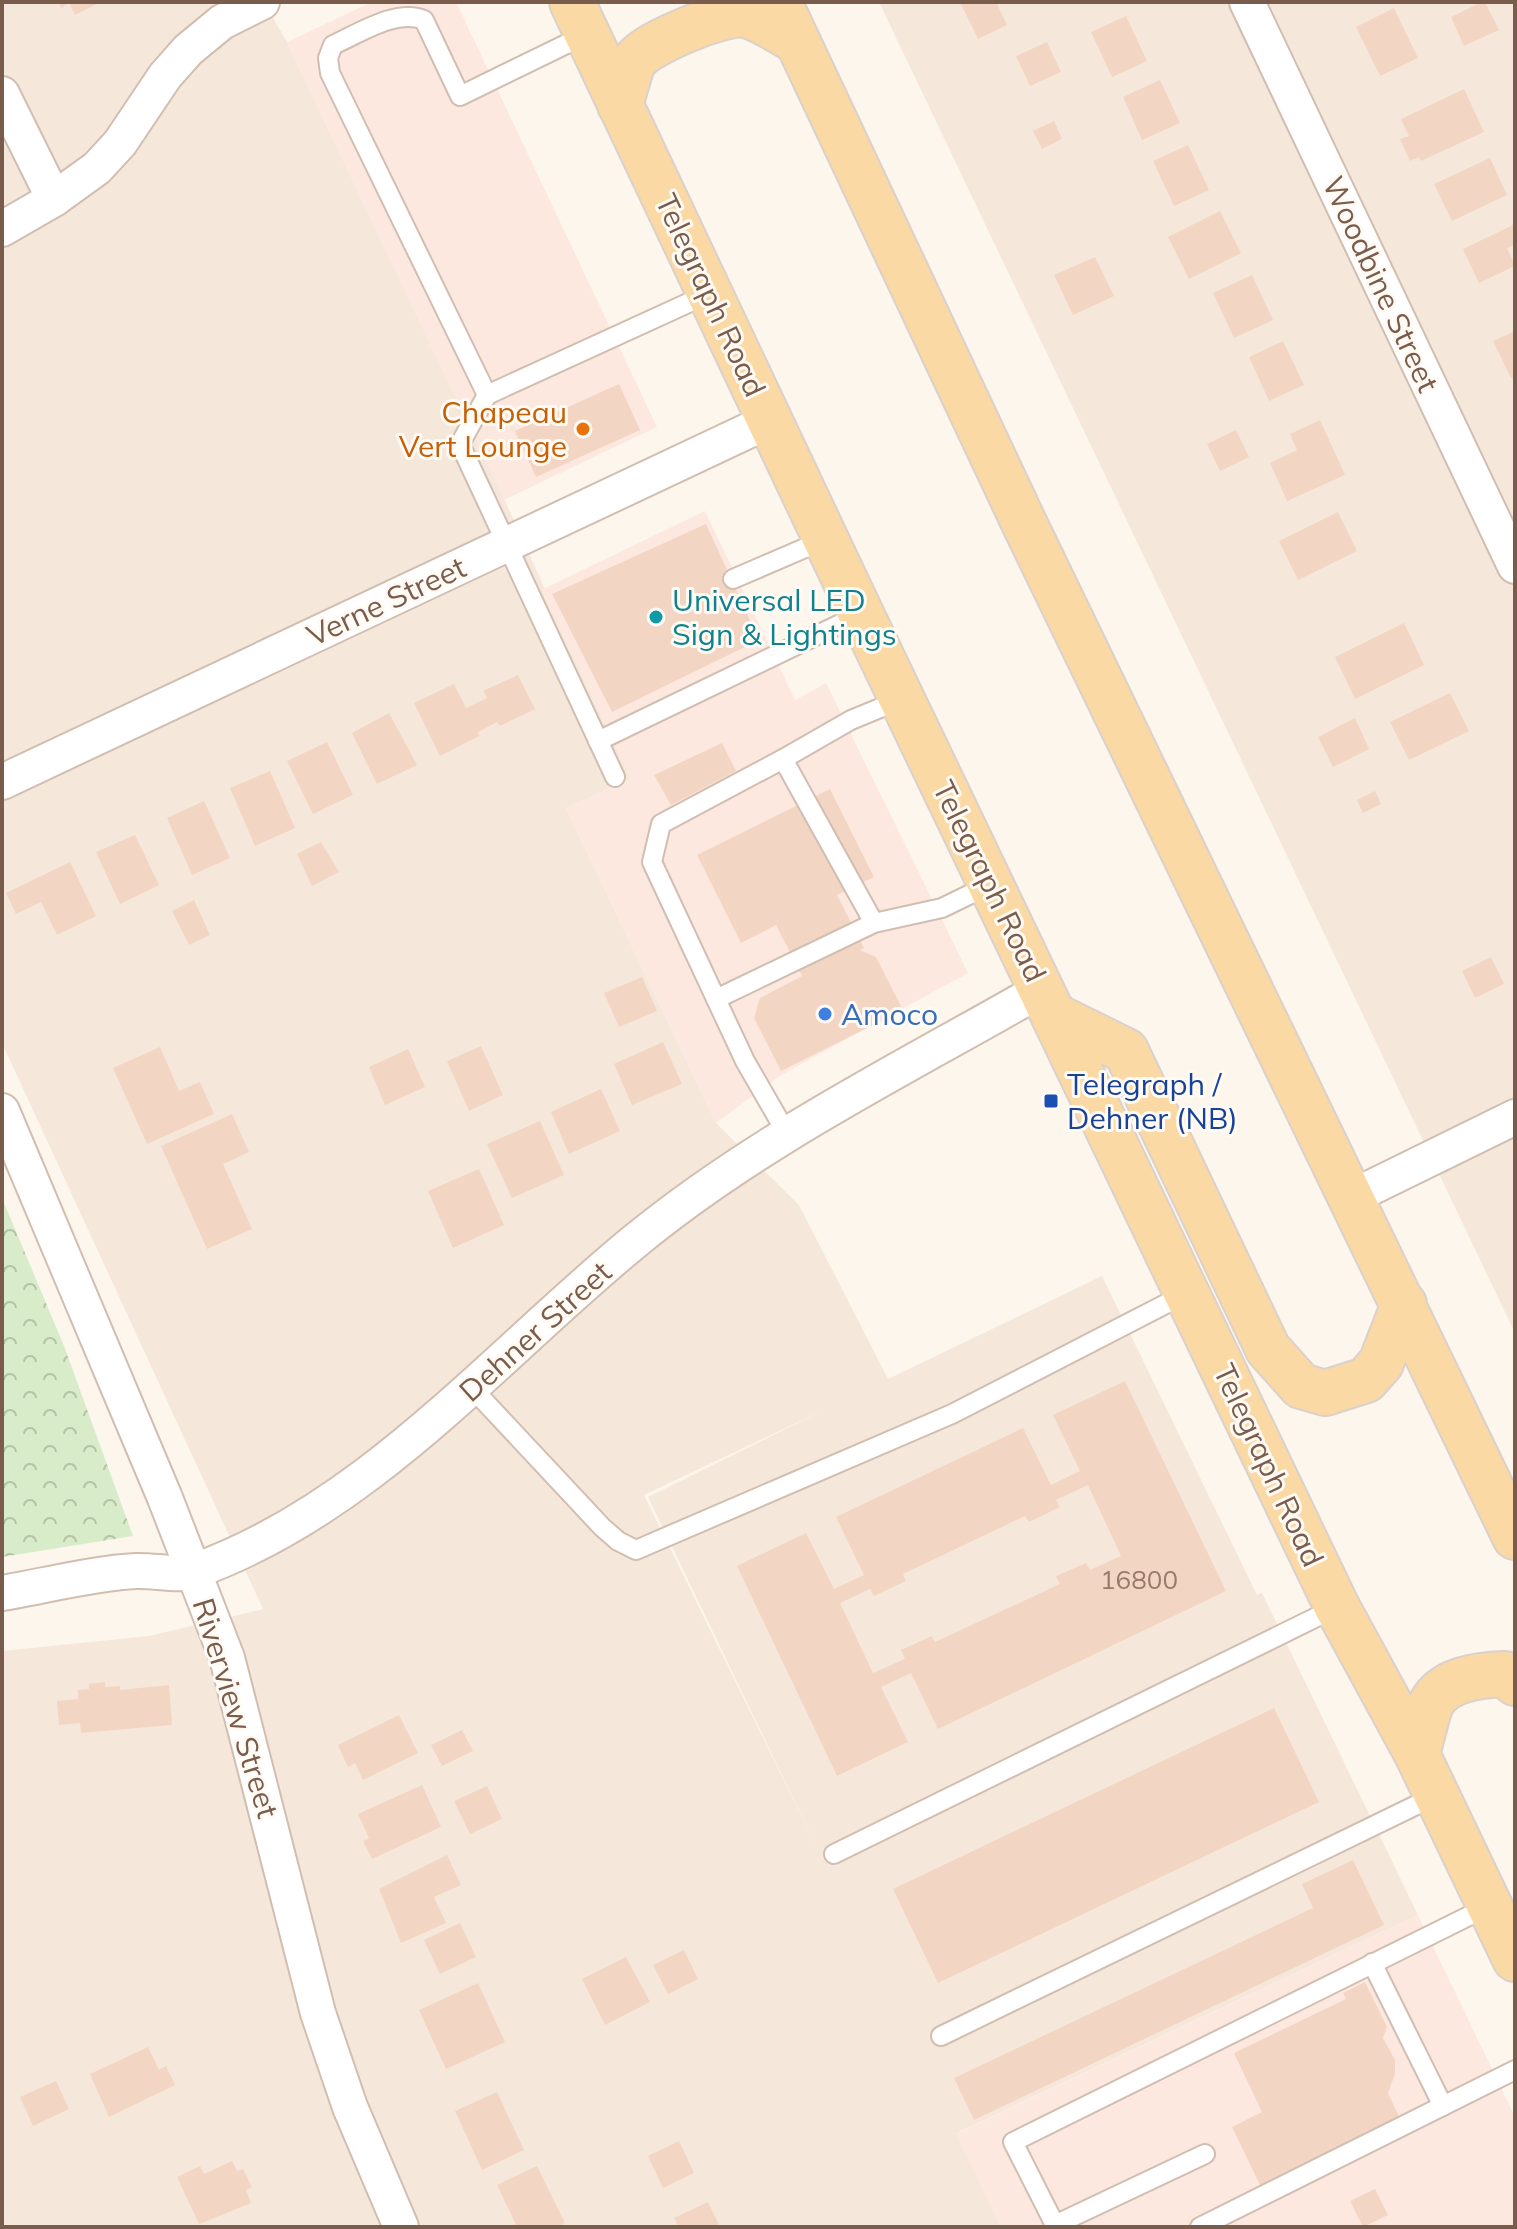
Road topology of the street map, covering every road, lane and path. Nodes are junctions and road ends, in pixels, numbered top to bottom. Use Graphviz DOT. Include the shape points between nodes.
graph roads {
  1 [pos="262,2"];
  2 [pos="779,2"];
  3 [pos="1247,2"];
  4 [pos="579,18"];
  5 [pos="797,41"];
  6 [pos="2,94"];
  7 [pos="620,105"];
  8 [pos="54,199"];
  9 [pos="2,229"];
  10 [pos="710,293"];
  11 [pos="487,395"];
  12 [pos="771,420"];
  13 [pos="826,539"];
  14 [pos="506,544"];
  15 [pos="1515,566"];
  16 [pos="733,579"];
  17 [pos="861,614"];
  18 [pos="902,699"];
  19 [pos="598,741"];
  20 [pos="783,759"];
  21 [pos="615,777"];
  22 [pos="2,782"];
  23 [pos="991,884"];
  24 [pos="874,923"];
  25 [pos="716,999"];
  26 [pos="1048,1003"];
  27 [pos="2,1111"];
  28 [pos="1515,1117"];
  29 [pos="787,1134"];
  30 [pos="1352,1197"];
  31 [pos="1187,1293"];
  32 [pos="1404,1304"];
  33 [pos="472,1388"];
  34 [pos="1515,1537"];
  35 [pos="194,1572"];
  36 [pos="2,1593"];
  37 [pos="1337,1607"];
  38 [pos="1515,1683"];
  39 [pos="1417,1754"];
  40 [pos="1437,1795"];
  41 [pos="834,1854"];
  42 [pos="1489,1906"];
  43 [pos="1515,1959"];
  44 [pos="1372,1963"];
  45 [pos="941,2036"];
  46 [pos="1515,2070"];
  47 [pos="1443,2106"];
  48 [pos="1205,2154"];
  49 [pos="1055,2226"];
  50 [pos="401,2227"];
  51 [pos="1200,2227"];
  1 -- 8 [label="street" via="222,22 188,50 120,143 97,168"];
  2 -- 5 [label="main road"];
  3 -- 15 [label="street, Woodbine Street"];
  4 -- 7 [label="main road, Telegraph Road"];
  4 -- 11 [label="lane" via="460,96 424,20 414,16 393,19 333,45 328,58 330,73"];
  5 -- 7 [label="main road" via="744,14 688,29 636,59"];
  5 -- 30 [label="main road" via="1032,540"];
  6 -- 8 [label="street"];
  7 -- 10 [label="main road, Telegraph Road"];
  8 -- 9 [label="street"];
  10 -- 11 [label="lane"];
  10 -- 12 [label="main road, Telegraph Road"];
  11 -- 14 [label="lane" via="460,444"];
  12 -- 13 [label="main road, Telegraph Road"];
  12 -- 14 [label="street, Verne Street"];
  13 -- 16 [label="lane"];
  13 -- 17 [label="main road, Telegraph Road"];
  14 -- 19 [label="lane"];
  14 -- 22 [label="street, Verne Street"];
  17 -- 18 [label="main road, Telegraph Road"];
  17 -- 19 [label="lane"];
  18 -- 20 [label="lane" via="851,720"];
  18 -- 23 [label="main road, Telegraph Road"];
  19 -- 21 [label="lane"];
  20 -- 24 [label="lane"];
  20 -- 25 [label="lane" via="661,824 652,862"];
  23 -- 24 [label="lane" via="942,908"];
  23 -- 26 [label="main road, Telegraph Road"];
  24 -- 25 [label="lane"];
  25 -- 29 [label="lane"];
  26 -- 29 [label="street, Dehner Street"];
  26 -- 31 [label="main road, Telegraph Road"];
  26 -- 32 [label="main road" via="1126,1051 1268,1349 1301,1386 1325,1393 1366,1380 1381,1363"];
  27 -- 35 [label="street, Riverview Street"];
  28 -- 30 [label="street"];
  29 -- 33 [label="street, Dehner Street" via="724,1173 633,1243"];
  30 -- 32 [label="main road"];
  31 -- 33 [label="lane" via="952,1414 636,1550 602,1527"];
  31 -- 37 [label="main road, Telegraph Road"];
  32 -- 34 [label="main road"];
  33 -- 35 [label="street, Dehner Street" via="377,1465 280,1533"];
  35 -- 36 [label="street, Dehner Street" via="134,1571"];
  35 -- 50 [label="street, Riverview Street" via="227,1658 318,2013 350,2107"];
  37 -- 39 [label="main road, Telegraph Road"];
  37 -- 41 [label="lane"];
  38 -- 39 [label="main road" via="1505,1674 1453,1684 1432,1701"];
  39 -- 40 [label="main road, Telegraph Road"];
  40 -- 42 [label="main road, Telegraph Road"];
  40 -- 45 [label="lane"];
  42 -- 43 [label="main road, Telegraph Road"];
  42 -- 44 [label="lane"];
  44 -- 47 [label="lane"];
  44 -- 49 [label="lane" via="1013,2142"];
  46 -- 47 [label="lane"];
  47 -- 51 [label="lane"];
  48 -- 49 [label="lane"];
}
